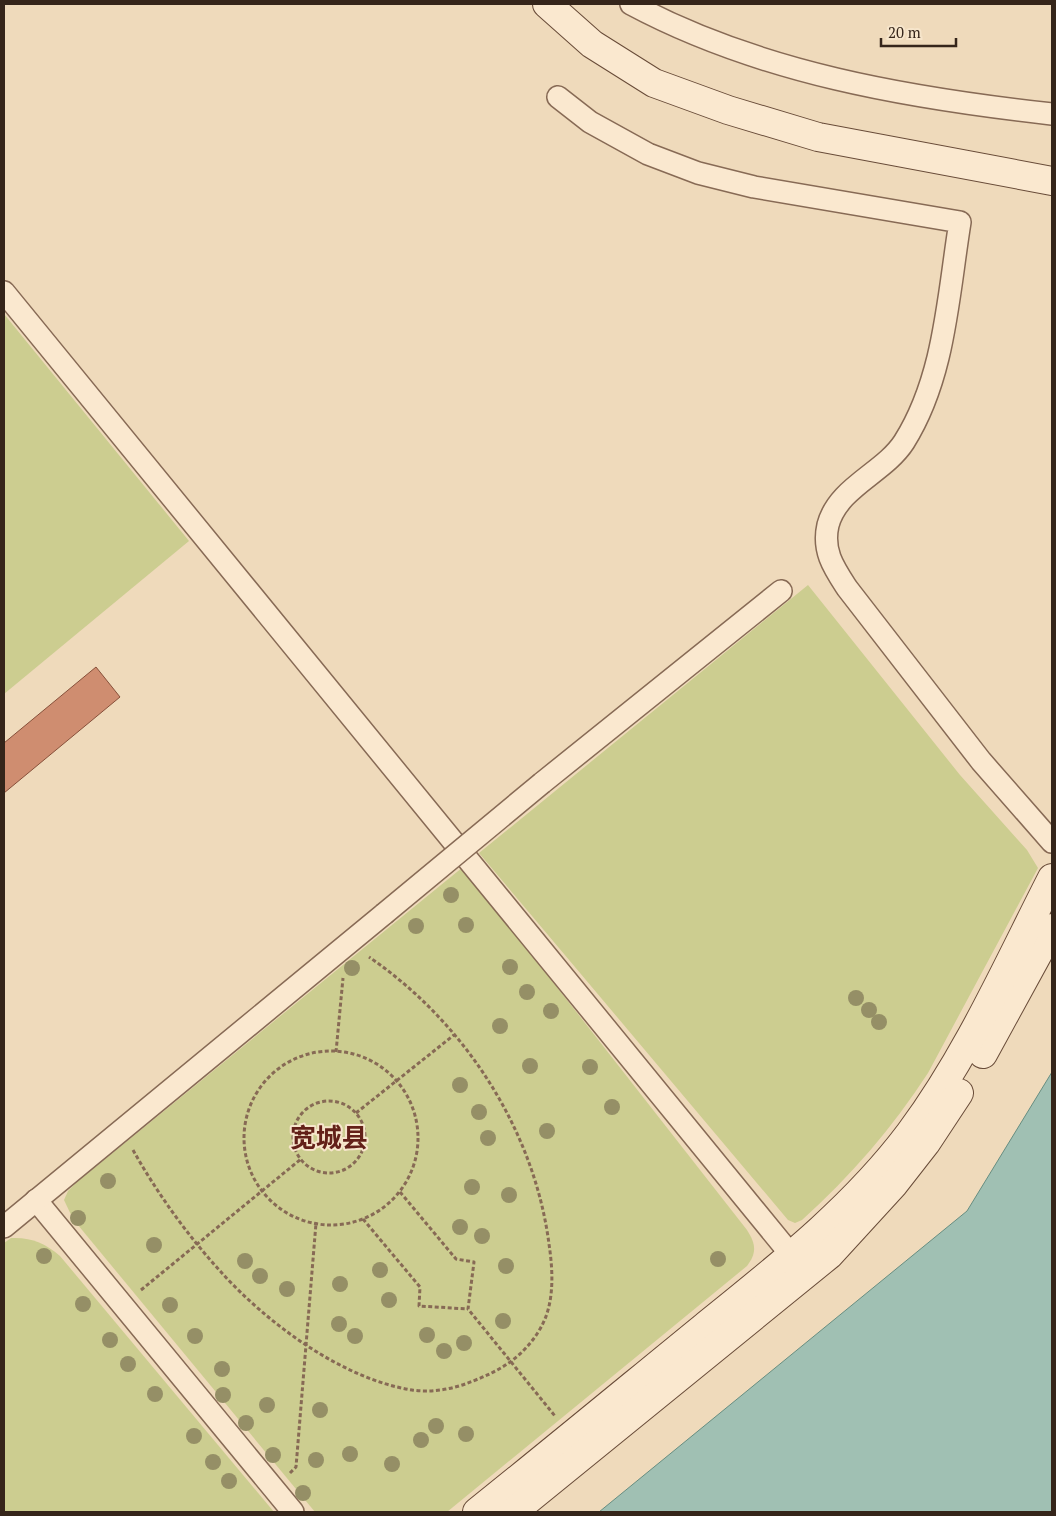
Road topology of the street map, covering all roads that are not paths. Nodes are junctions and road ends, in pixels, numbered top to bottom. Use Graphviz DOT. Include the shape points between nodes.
graph roads {
  1 [pos="547,4"];
  2 [pos="631,4"];
  3 [pos="558,97"];
  4 [pos="1052,114"];
  5 [pos="1052,181"];
  6 [pos="4,292"];
  7 [pos="781,591"];
  8 [pos="1052,842"];
  9 [pos="1052,878"];
  10 [pos="1052,928"];
  11 [pos="36,1200"];
  12 [pos="4,1227"];
  13 [pos="799,1265"];
  14 [pos="293,1512"];
  15 [pos="477,1512"];
  16 [pos="513,1512"];
  1 -- 5 [label="main road" via="592,44 654,83 728,110 818,137"];
  2 -- 4 [label="street" via="702,38 762,59 880,89 986,107"];
  3 -- 8 [label="street" via="590,122 648,154 698,173 754,187 960,222 941,340 931,384 918,417 903,444 838,504 828,524 826,544 832,565 847,588 981,761"];
  6 -- 13 [label="street"];
  7 -- 11 [label="street, bridge" via="542,783"];
  9 -- 13 [label="main road" via="972,1036 941,1088 910,1133"];
  10 -- 13 [label="main road" via="981,1056 926,1143 894,1184 828,1255"];
  11 -- 12 [label="street"];
  11 -- 14 [label="street"];
  13 -- 15 [label="main road"];
  13 -- 16 [label="main road"];
}
